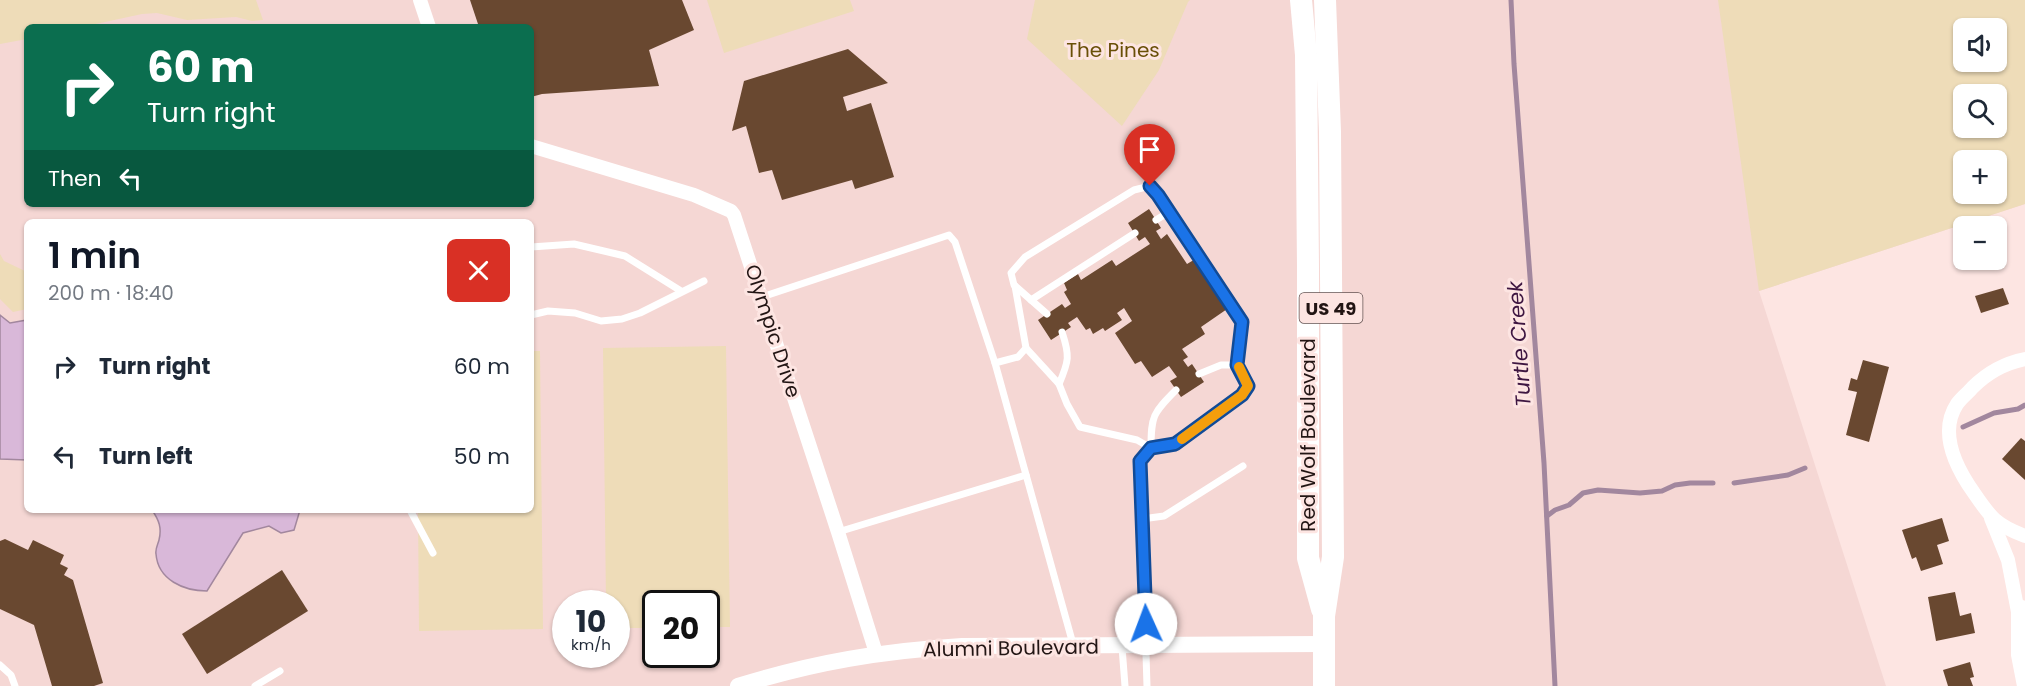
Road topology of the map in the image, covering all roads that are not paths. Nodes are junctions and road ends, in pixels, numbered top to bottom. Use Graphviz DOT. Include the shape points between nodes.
graph roads {
  1 [pos="420,0"];
  2 [pos="1301,0"];
  3 [pos="1326,0"];
  4 [pos="428,24"];
  5 [pos="534,147"];
  6 [pos="1169,212"];
  7 [pos="1156,220"];
  8 [pos="1134,233"];
  9 [pos="534,247"];
  10 [pos="704,281"];
  11 [pos="1015,286"];
  12 [pos="681,291"];
  13 [pos="762,297"];
  14 [pos="1031,300"];
  15 [pos="534,314"];
  16 [pos="1047,314"];
  17 [pos="1062,332"];
  18 [pos="1026,348"];
  19 [pos="2025,359"];
  20 [pos="995,363"];
  21 [pos="1237,365"];
  22 [pos="1199,374"];
  23 [pos="1059,384"];
  24 [pos="1176,390"];
  25 [pos="1151,448"];
  26 [pos="1243,466"];
  27 [pos="1026,475"];
  28 [pos="412,513"];
  29 [pos="1992,518"];
  30 [pos="1142,519"];
  31 [pos="838,532"];
  32 [pos="2025,536"];
  33 [pos="433,553"];
  34 [pos="2022,607"];
  35 [pos="1324,616"];
  36 [pos="1324,644"];
  37 [pos="1146,645"];
  38 [pos="1073,646"];
  39 [pos="1122,646"];
  40 [pos="876,653"];
  41 [pos="0,665"];
  42 [pos="280,671"];
  43 [pos="15,686"];
  44 [pos="255,686"];
  45 [pos="738,686"];
  46 [pos="1125,686"];
  47 [pos="1147,686"];
  48 [pos="1324,686"];
  49 [pos="2024,686"];
  1 -- 4 [label="street"];
  2 -- 35 [label="highway, Red Wolf Boulevard / US 49" via="1307,113 1308,558"];
  3 -- 35 [label="highway, Red Wolf Boulevard / US 49" via="1333,557"];
  5 -- 13 [label="street, Olympic Drive" via="694,195 731,211"];
  6 -- 7 [label="lane"];
  6 -- 11 [label="lane" via="1150,186 1134,190 1025,257 1011,273"];
  6 -- 21 [label="lane" via="1242,322"];
  8 -- 14 [label="lane"];
  9 -- 12 [label="lane" via="574,244 625,256"];
  10 -- 12 [label="lane"];
  11 -- 14 [label="lane"];
  11 -- 18 [label="lane"];
  12 -- 15 [label="lane" via="622,319 601,321 575,312"];
  13 -- 20 [label="lane" via="949,235 955,242"];
  13 -- 31 [label="street, Olympic Drive"];
  14 -- 16 [label="lane"];
  17 -- 23 [label="lane" via="1068,351"];
  18 -- 20 [label="lane" via="1018,357"];
  18 -- 23 [label="lane"];
  19 -- 29 [label="street" via="1979,381 1958,404 1949,427 1950,447 1962,477"];
  20 -- 27 [label="lane"];
  21 -- 22 [label="lane" via="1221,365"];
  21 -- 25 [label="lane" via="1248,386 1242,395 1175,444"];
  23 -- 25 [label="lane" via="1080,427 1137,440"];
  24 -- 25 [label="lane" via="1151,421"];
  25 -- 30 [label="lane" via="1140,461"];
  26 -- 30 [label="lane" via="1164,516"];
  27 -- 31 [label="lane"];
  27 -- 38 [label="lane"];
  28 -- 33 [label="lane"];
  29 -- 32 [label="street"];
  29 -- 34 [label="street"];
  30 -- 37 [label="lane"];
  31 -- 40 [label="street, Olympic Drive"];
  34 -- 49 [label="street" via="2018,655"];
  35 -- 36 [label="highway, Red Wolf Boulevard / US 49"];
  36 -- 37 [label="street, Alumni Boulevard"];
  36 -- 48 [label="highway, Red Wolf Boulevard / US 49"];
  37 -- 39 [label="street, Alumni Boulevard"];
  37 -- 47 [label="lane"];
  38 -- 39 [label="street, Alumni Boulevard"];
  38 -- 40 [label="street, Alumni Boulevard" via="962,646"];
  39 -- 46 [label="lane"];
  40 -- 45 [label="street, Alumni Boulevard" via="832,660"];
  41 -- 43 [label="lane" via="11,675"];
  42 -- 44 [label="lane"];
}
